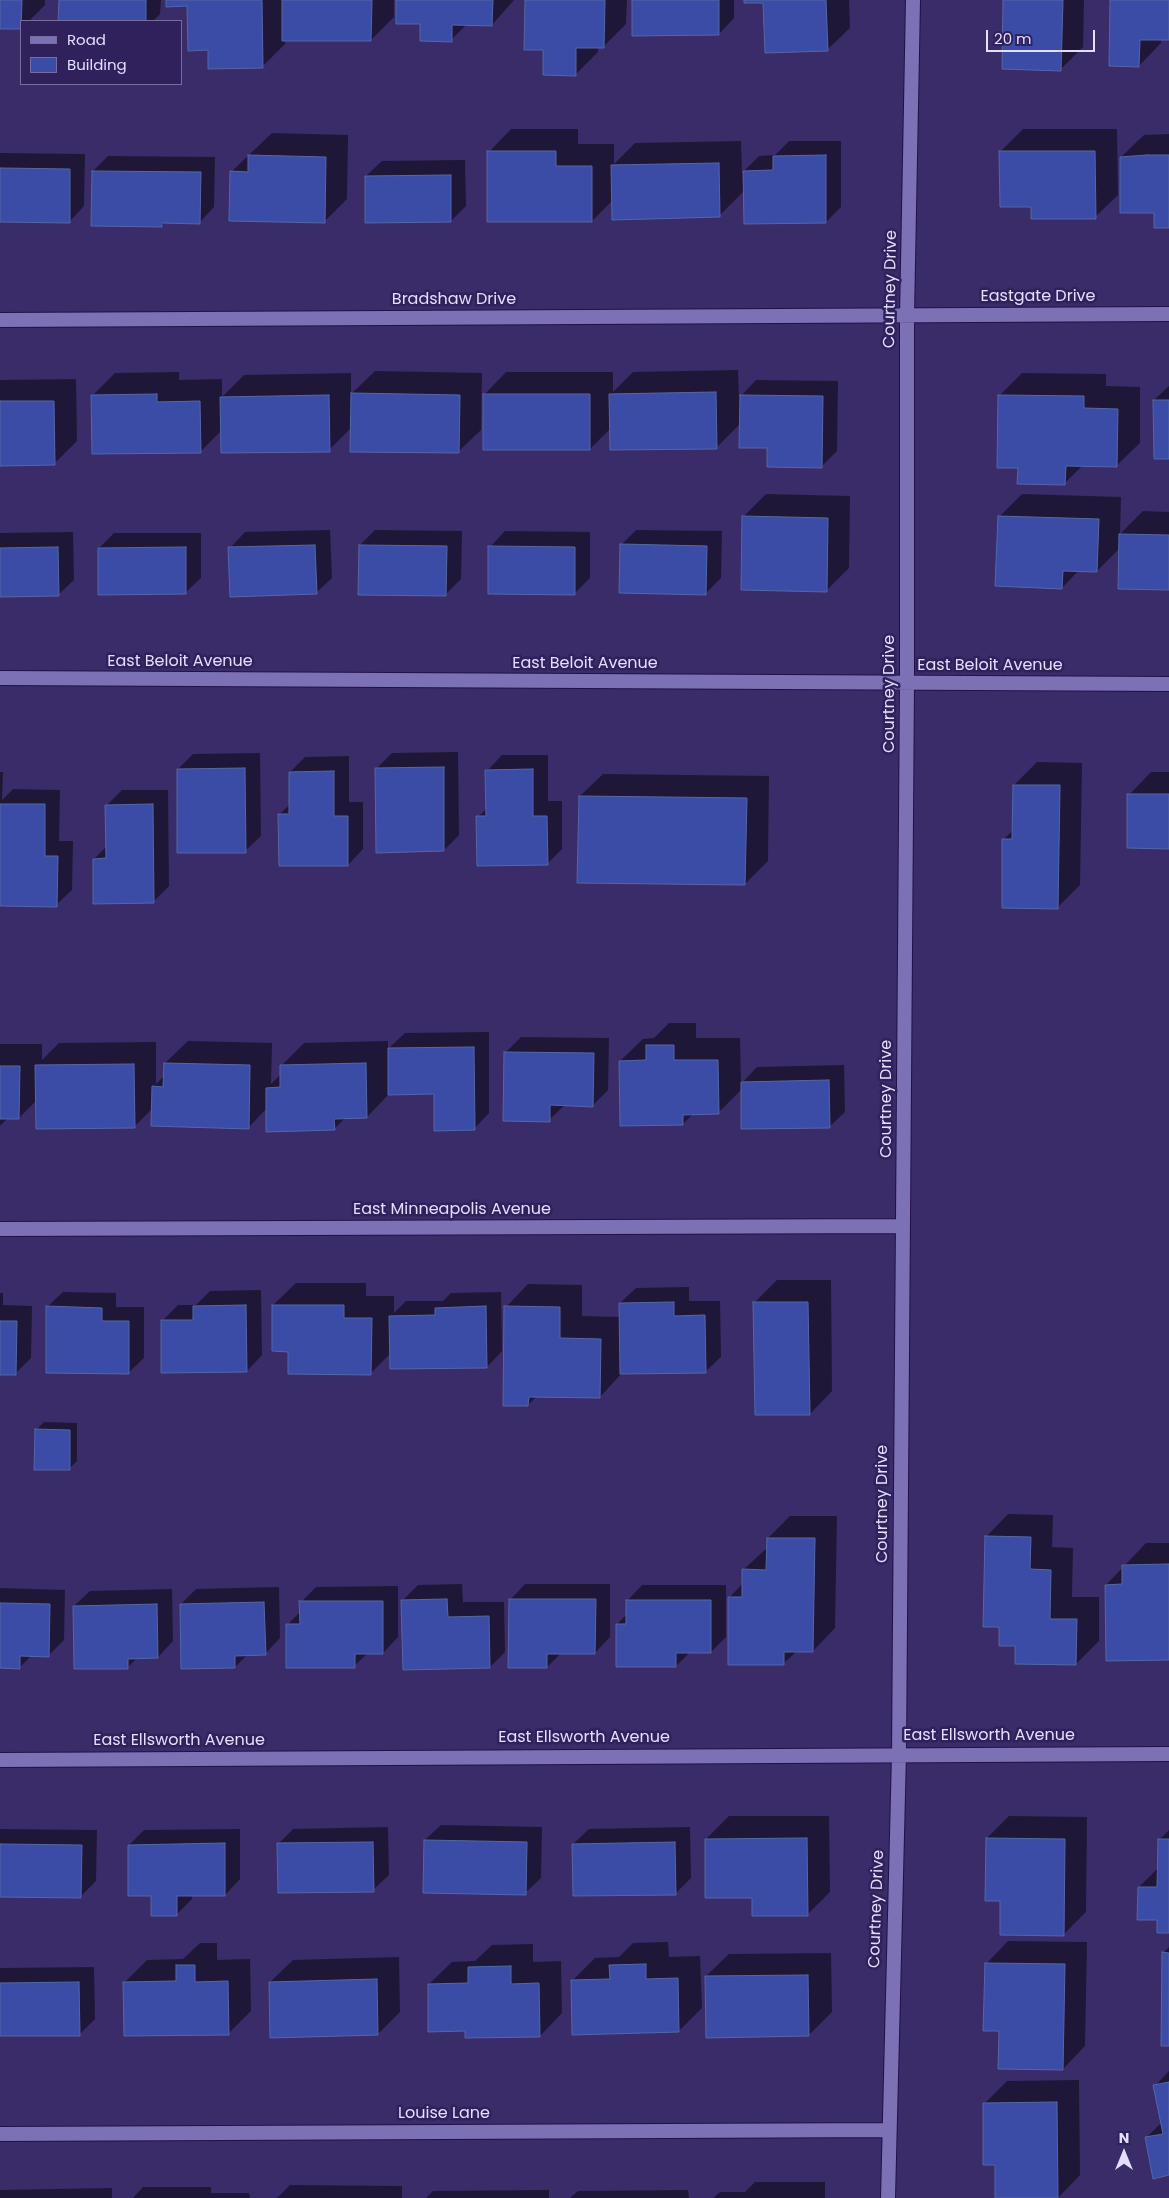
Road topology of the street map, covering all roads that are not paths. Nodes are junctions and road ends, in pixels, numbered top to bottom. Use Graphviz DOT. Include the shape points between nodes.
graph roads {
  1 [pos="913,0"];
  2 [pos="1169,314"];
  3 [pos="907,316"];
  4 [pos="0,320"];
  5 [pos="0,678"];
  6 [pos="907,683"];
  7 [pos="1169,684"];
  8 [pos="903,1226"];
  9 [pos="0,1229"];
  10 [pos="899,1754"];
  11 [pos="1169,1754"];
  12 [pos="0,1760"];
  13 [pos="889,2130"];
  14 [pos="0,2134"];
  15 [pos="888,2198"];
  1 -- 3 [label="street, Courtney Drive"];
  2 -- 3 [label="street, Eastgate Drive"];
  3 -- 4 [label="street, Bradshaw Drive"];
  3 -- 6 [label="street, Courtney Drive"];
  5 -- 6 [label="street, East Beloit Avenue"];
  6 -- 7 [label="street, East Beloit Avenue"];
  6 -- 8 [label="street, Courtney Drive"];
  8 -- 9 [label="street, East Minneapolis Avenue"];
  8 -- 10 [label="street, Courtney Drive"];
  10 -- 11 [label="street, East Ellsworth Avenue"];
  10 -- 12 [label="street, East Ellsworth Avenue"];
  10 -- 13 [label="street, Courtney Drive"];
  13 -- 14 [label="street, Louise Lane"];
  13 -- 15 [label="street, Courtney Drive"];
}
